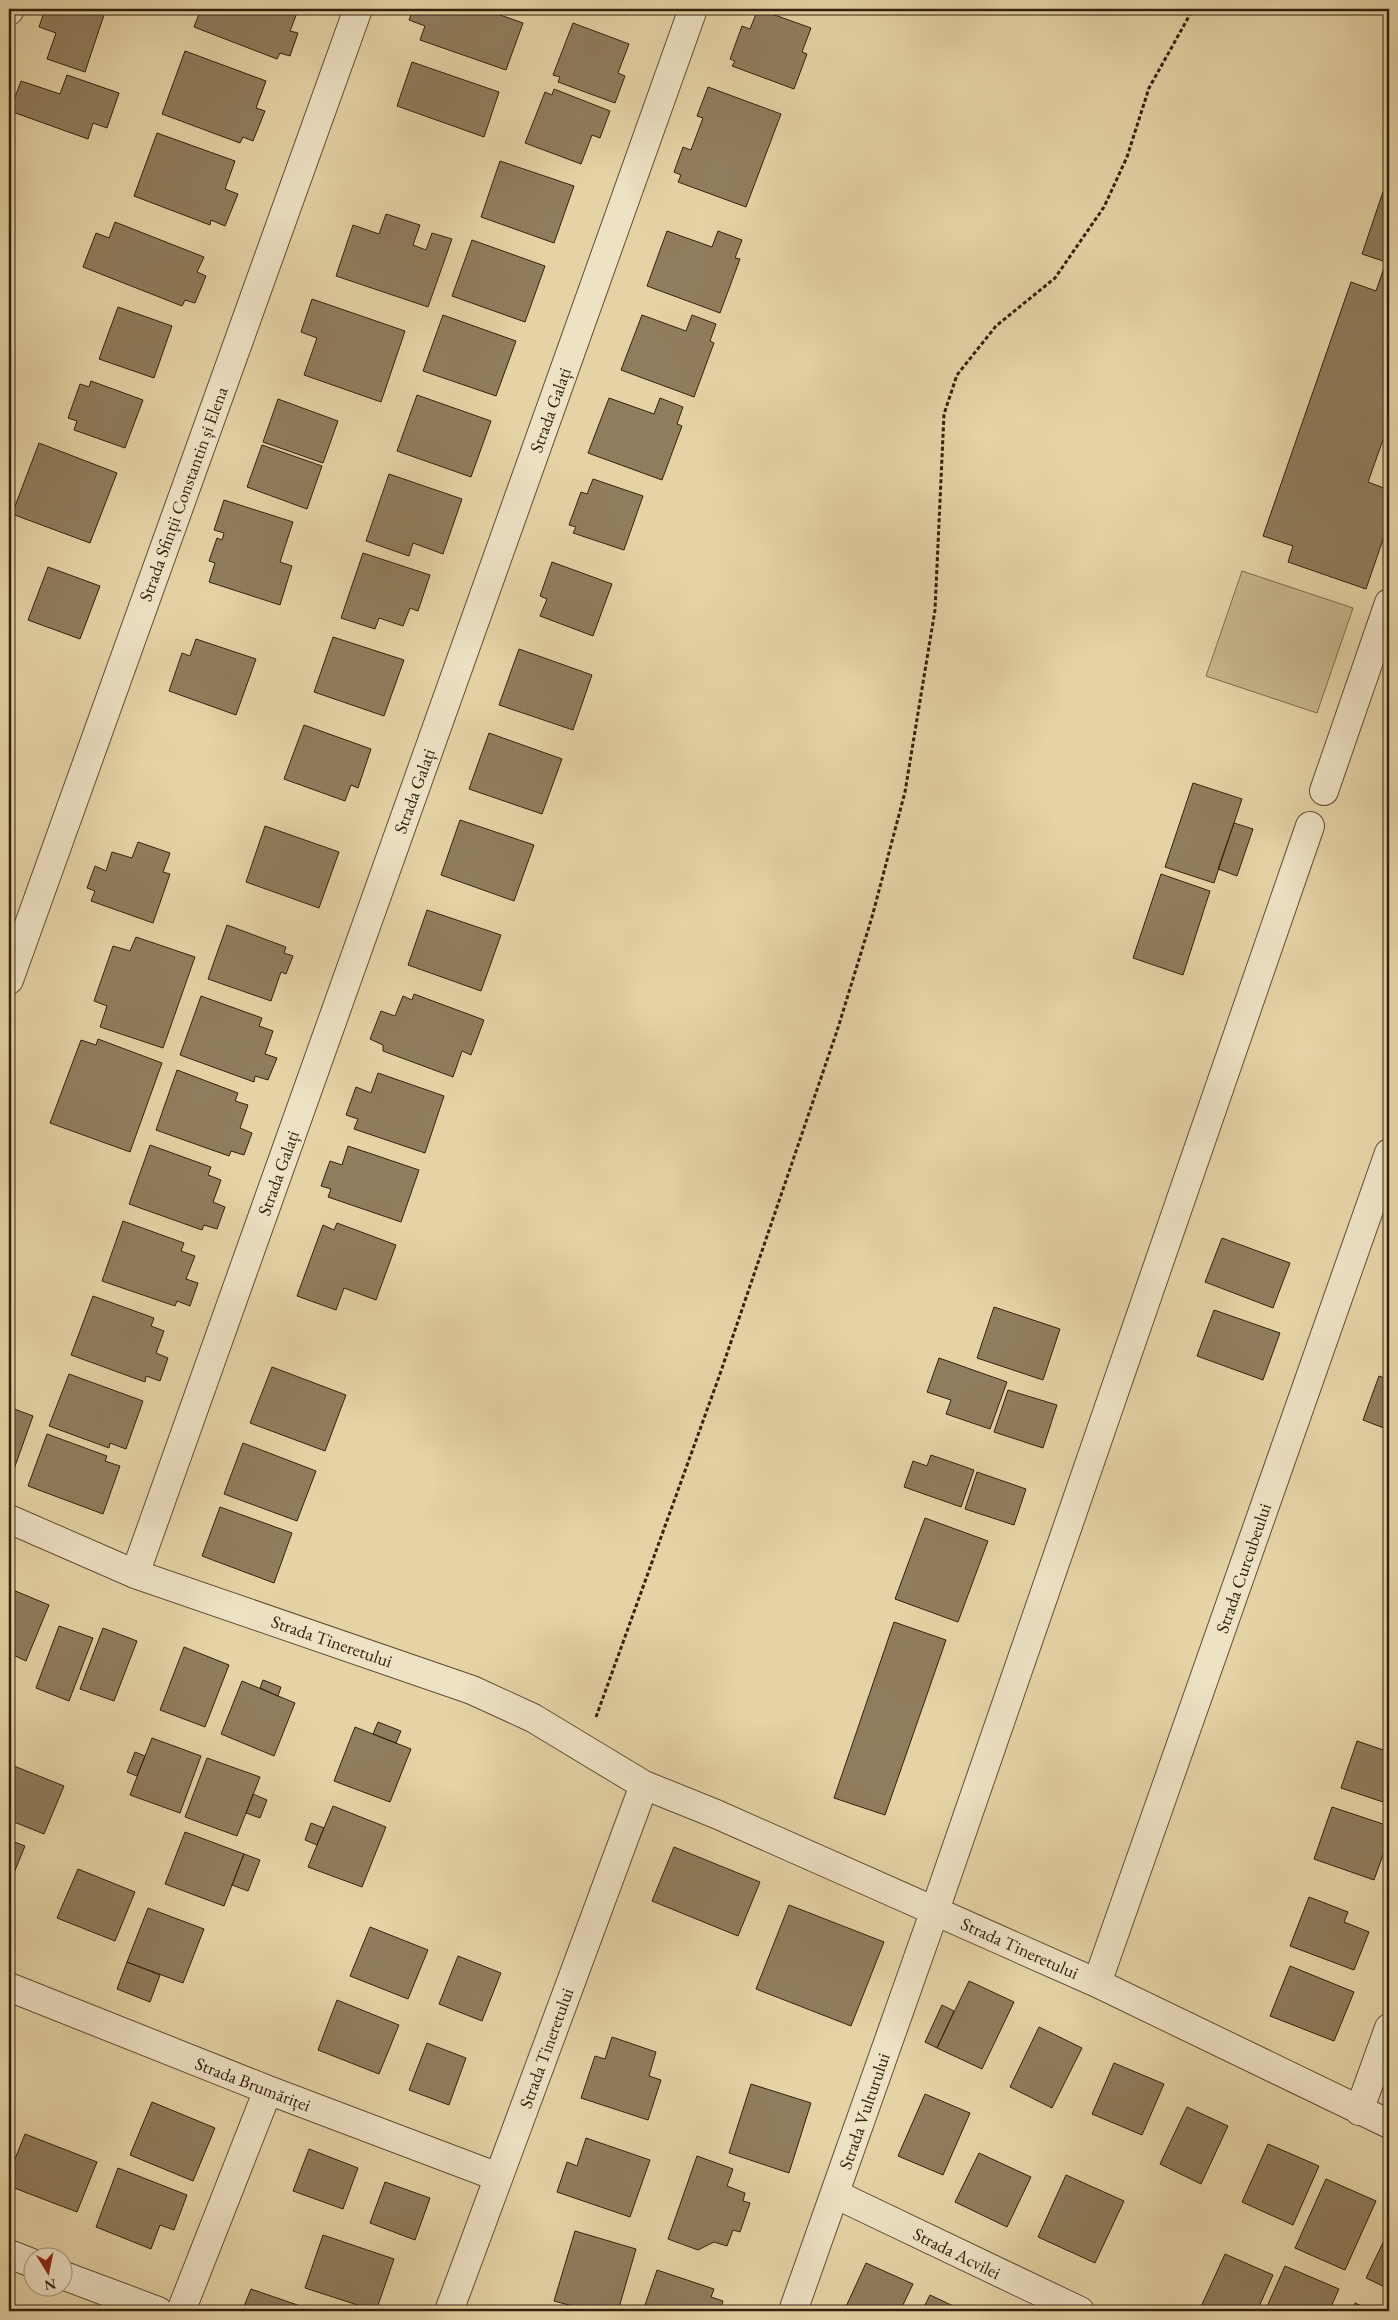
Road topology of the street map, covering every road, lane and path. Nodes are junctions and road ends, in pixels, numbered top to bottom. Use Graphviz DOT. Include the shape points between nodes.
graph roads {
  1 [pos="358,9"];
  2 [pos="693,9"];
  3 [pos="1194,9"];
  4 [pos="1389,603"];
  5 [pos="1324,791"];
  6 [pos="1310,826"];
  7 [pos="9,980"];
  8 [pos="1389,1152"];
  9 [pos="9,1519"];
  10 [pos="135,1574"];
  11 [pos="584,1748"];
  12 [pos="644,1785"];
  13 [pos="935,1910"];
  14 [pos="1097,1983"];
  15 [pos="9,1987"];
  16 [pos="1389,2028"];
  17 [pos="268,2090"];
  18 [pos="1359,2111"];
  19 [pos="1389,2124"];
  20 [pos="498,2177"];
  21 [pos="835,2194"];
  22 [pos="9,2254"];
  23 [pos="22,2259"];
  24 [pos="72,2279"];
  25 [pos="158,2311"];
  26 [pos="181,2311"];
  27 [pos="449,2311"];
  28 [pos="793,2311"];
  29 [pos="1080,2311"];
  1 -- 7 [label="street, Strada Sfinții Constantin și Elena"];
  2 -- 10 [label="street, Strada Galați"];
  3 -- 11 [label="path" via="1149,88 1127,157 1104,207 1055,278 996,326 957,375 944,414 935,610 905,792 872,917 837,1031 720,1374"];
  4 -- 5 [label="street"];
  6 -- 13 [label="street, Strada Vulturului"];
  8 -- 14 [label="street, Strada Curcubeului"];
  9 -- 10 [label="street, Strada Tineretului"];
  10 -- 11 [label="street, Strada Tineretului" via="472,1690 533,1718"];
  11 -- 12 [label="street, Strada Tineretului"];
  12 -- 13 [label="street, Strada Tineretului"];
  12 -- 20 [label="street, Strada Tineretului"];
  13 -- 14 [label="street, Strada Tineretului"];
  13 -- 21 [label="street, Strada Vulturului"];
  14 -- 18 [label="street, Strada Tineretului"];
  15 -- 17 [label="street, Strada Brumăriței"];
  16 -- 18 [label="street"];
  17 -- 20 [label="street, Strada Brumăriței"];
  17 -- 26 [label="street"];
  18 -- 19 [label="street, Strada Tineretului"];
  20 -- 27 [label="street, Strada Tineretului"];
  21 -- 28 [label="street, Strada Vulturului"];
  21 -- 29 [label="street, Strada Acvilei"];
  22 -- 23 [label="street"];
  24 -- 25 [label="street"];
}
